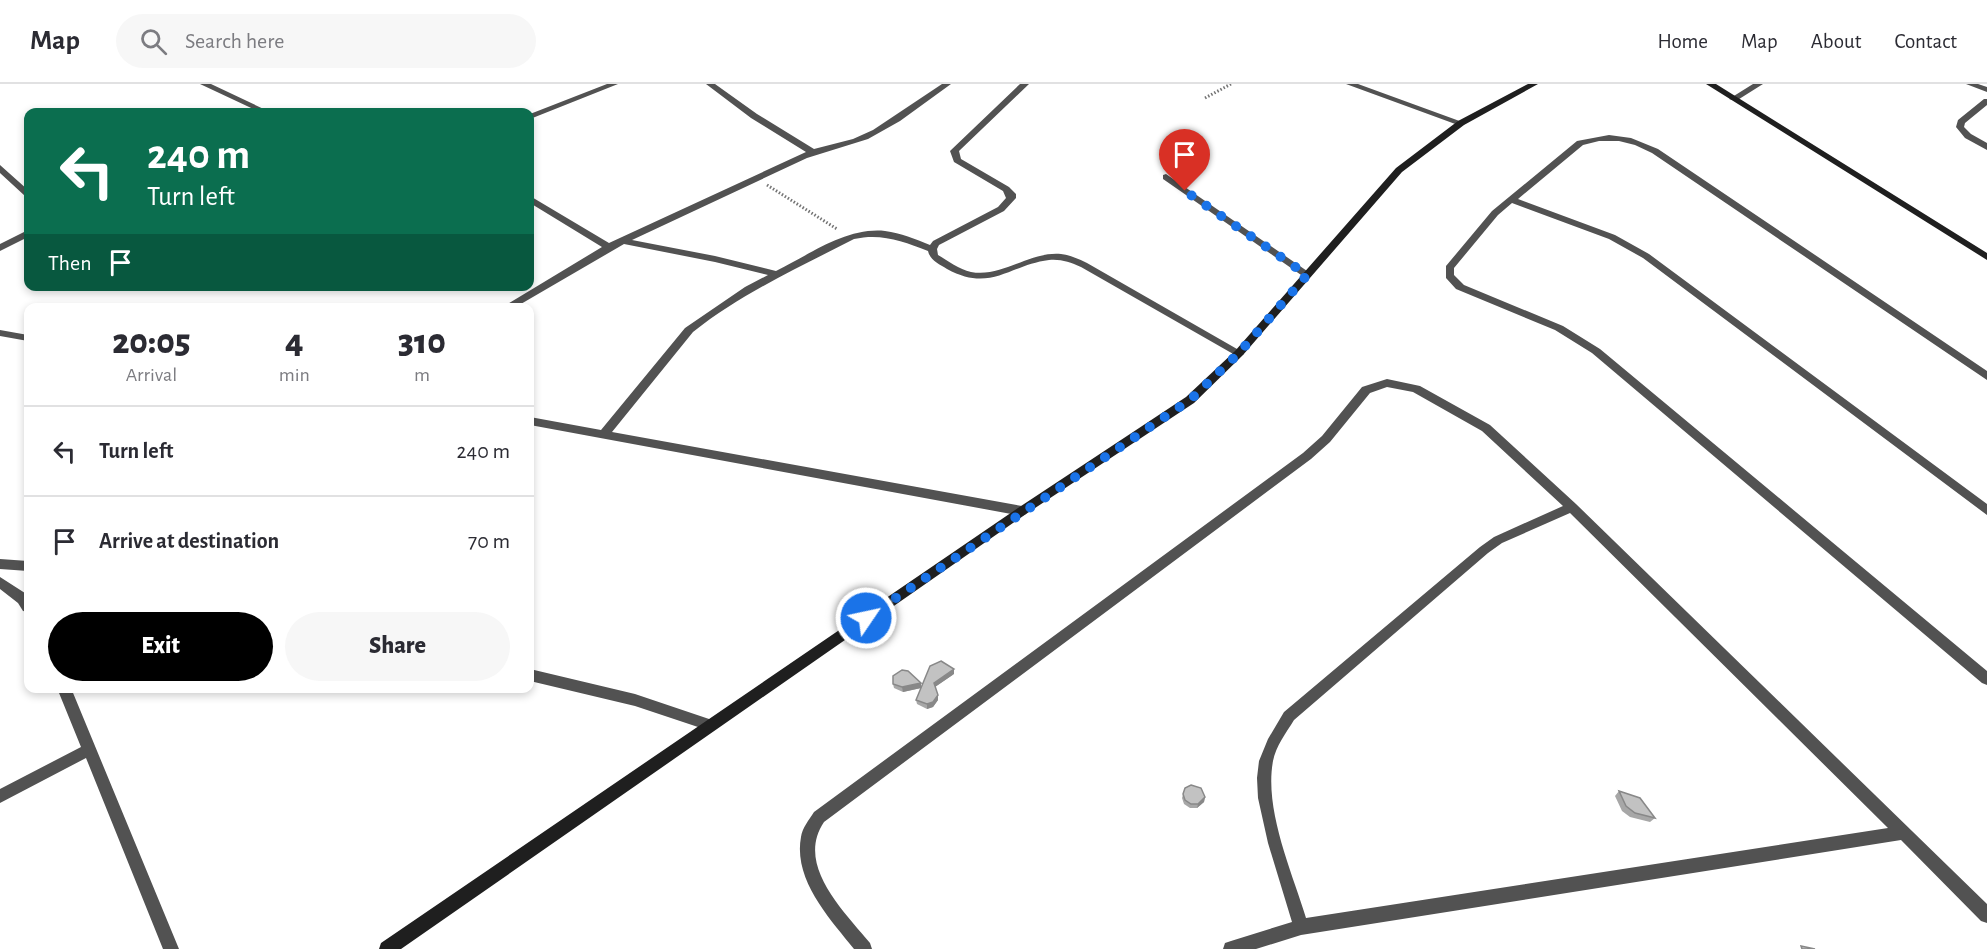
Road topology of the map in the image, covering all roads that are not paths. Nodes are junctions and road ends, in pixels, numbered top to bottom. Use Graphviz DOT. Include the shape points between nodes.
graph roads {
  1 [pos="204,84"];
  2 [pos="614,84"];
  3 [pos="711,84"];
  4 [pos="947,84"];
  5 [pos="1025,84"];
  6 [pos="1350,84"];
  7 [pos="1534,84"];
  8 [pos="1710,84"];
  9 [pos="1759,84"];
  10 [pos="1970,84"];
  11 [pos="1987,90"];
  12 [pos="1733,99"];
  13 [pos="1987,101"];
  14 [pos="257,108"];
  15 [pos="534,115"];
  16 [pos="1461,123"];
  17 [pos="1987,147"];
  18 [pos="811,151"];
  19 [pos="0,168"];
  20 [pos="1166,177"];
  21 [pos="24,190"];
  22 [pos="1512,200"];
  23 [pos="534,201"];
  24 [pos="24,235"];
  25 [pos="623,240"];
  26 [pos="0,248"];
  27 [pos="609,248"];
  28 [pos="932,249"];
  29 [pos="1987,257"];
  30 [pos="778,275"];
  31 [pos="1307,275"];
  32 [pos="515,303"];
  33 [pos="0,333"];
  34 [pos="24,337"];
  35 [pos="1239,353"];
  36 [pos="1987,376"];
  37 [pos="534,422"];
  38 [pos="603,435"];
  39 [pos="1572,507"];
  40 [pos="1987,510"];
  41 [pos="1022,511"];
  42 [pos="0,564"];
  43 [pos="24,566"];
  44 [pos="0,582"];
  45 [pos="24,600"];
  46 [pos="534,676"];
  47 [pos="1987,679"];
  48 [pos="66,693"];
  49 [pos="710,725"];
  50 [pos="90,749"];
  51 [pos="0,796"];
  52 [pos="1903,833"];
  53 [pos="1987,915"];
  54 [pos="1301,927"];
  55 [pos="171,949"];
  56 [pos="387,949"];
  57 [pos="864,949"];
  58 [pos="1231,949"];
  1 -- 14 [label="street"];
  2 -- 15 [label="street"];
  3 -- 18 [label="street"];
  4 -- 18 [label="street" via="865,137"];
  5 -- 28 [label="street" via="954,151 957,160 1006,189 1011,198 1001,209 936,243"];
  6 -- 16 [label="street"];
  7 -- 16 [label="street"];
  8 -- 12 [label="street"];
  9 -- 12 [label="street"];
  10 -- 11 [label="street"];
  12 -- 29 [label="street"];
  13 -- 17 [label="street" via="1960,127"];
  16 -- 31 [label="street" via="1399,170"];
  18 -- 25 [label="street"];
  19 -- 21 [label="street"];
  20 -- 31 [label="street"];
  22 -- 36 [label="street" via="1580,143 1595,138 1638,142"];
  22 -- 40 [label="street" via="1612,237 1646,256"];
  22 -- 47 [label="street" via="1495,213 1449,268 1449,276 1469,292 1559,328 1596,351"];
  23 -- 27 [label="street"];
  24 -- 26 [label="street"];
  25 -- 27 [label="street"];
  25 -- 30 [label="street"];
  27 -- 32 [label="street"];
  28 -- 30 [label="street" via="891,233 863,234"];
  28 -- 35 [label="street" via="934,256 957,270 983,276 1040,259 1064,257"];
  30 -- 38 [label="street" via="721,306 689,330"];
  31 -- 35 [label="street"];
  33 -- 34 [label="street"];
  35 -- 41 [label="street" via="1190,400"];
  37 -- 38 [label="street"];
  38 -- 41 [label="street"];
  39 -- 52 [label="street"];
  39 -- 54 [label="street" via="1484,550 1289,716 1278,733 1265,762 1264,798"];
  39 -- 57 [label="street" via="1478,423 1408,386 1387,383 1366,390 1307,456 819,818 808,836 811,872 822,895"];
  41 -- 49 [label="street"];
  42 -- 43 [label="street"];
  44 -- 45 [label="street"];
  46 -- 49 [label="street" via="635,700"];
  48 -- 50 [label="street"];
  49 -- 56 [label="street"];
  50 -- 51 [label="street"];
  50 -- 55 [label="street"];
  52 -- 53 [label="street"];
  52 -- 54 [label="street"];
  54 -- 58 [label="street"];
}
